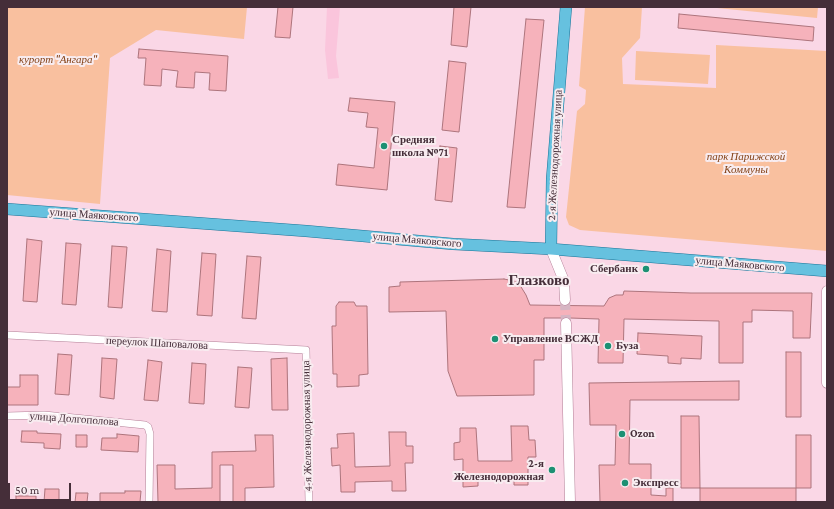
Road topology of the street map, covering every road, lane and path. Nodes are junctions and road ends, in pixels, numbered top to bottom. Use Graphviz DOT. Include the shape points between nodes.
graph roads {
  1 [pos="566,7"];
  2 [pos="7,209"];
  3 [pos="551,249"];
  4 [pos="827,271"];
  5 [pos="827,291"];
  6 [pos="565,300"];
  7 [pos="566,323"];
  8 [pos="7,336"];
  9 [pos="306,350"];
  10 [pos="827,382"];
  11 [pos="7,416"];
  12 [pos="149,502"];
  13 [pos="309,502"];
  14 [pos="570,502"];
  1 -- 3 [label="main road, 2-я Железнодорожная улица" via="552,179"];
  2 -- 3 [label="main road, улица Маяковского" via="453,244"];
  3 -- 4 [label="main road, улица Маяковского"];
  3 -- 6 [label="main road, 2-я Железнодорожная улица" via="564,281"];
  5 -- 10 [label="main road"];
  7 -- 14 [label="main road"];
  8 -- 9 [label="street, переулок Шаповалова"];
  9 -- 13 [label="street, 4-я Железнодорожная улица"];
  11 -- 12 [label="street, улица Долгополова" via="44,415 142,424 148,427"];
}
